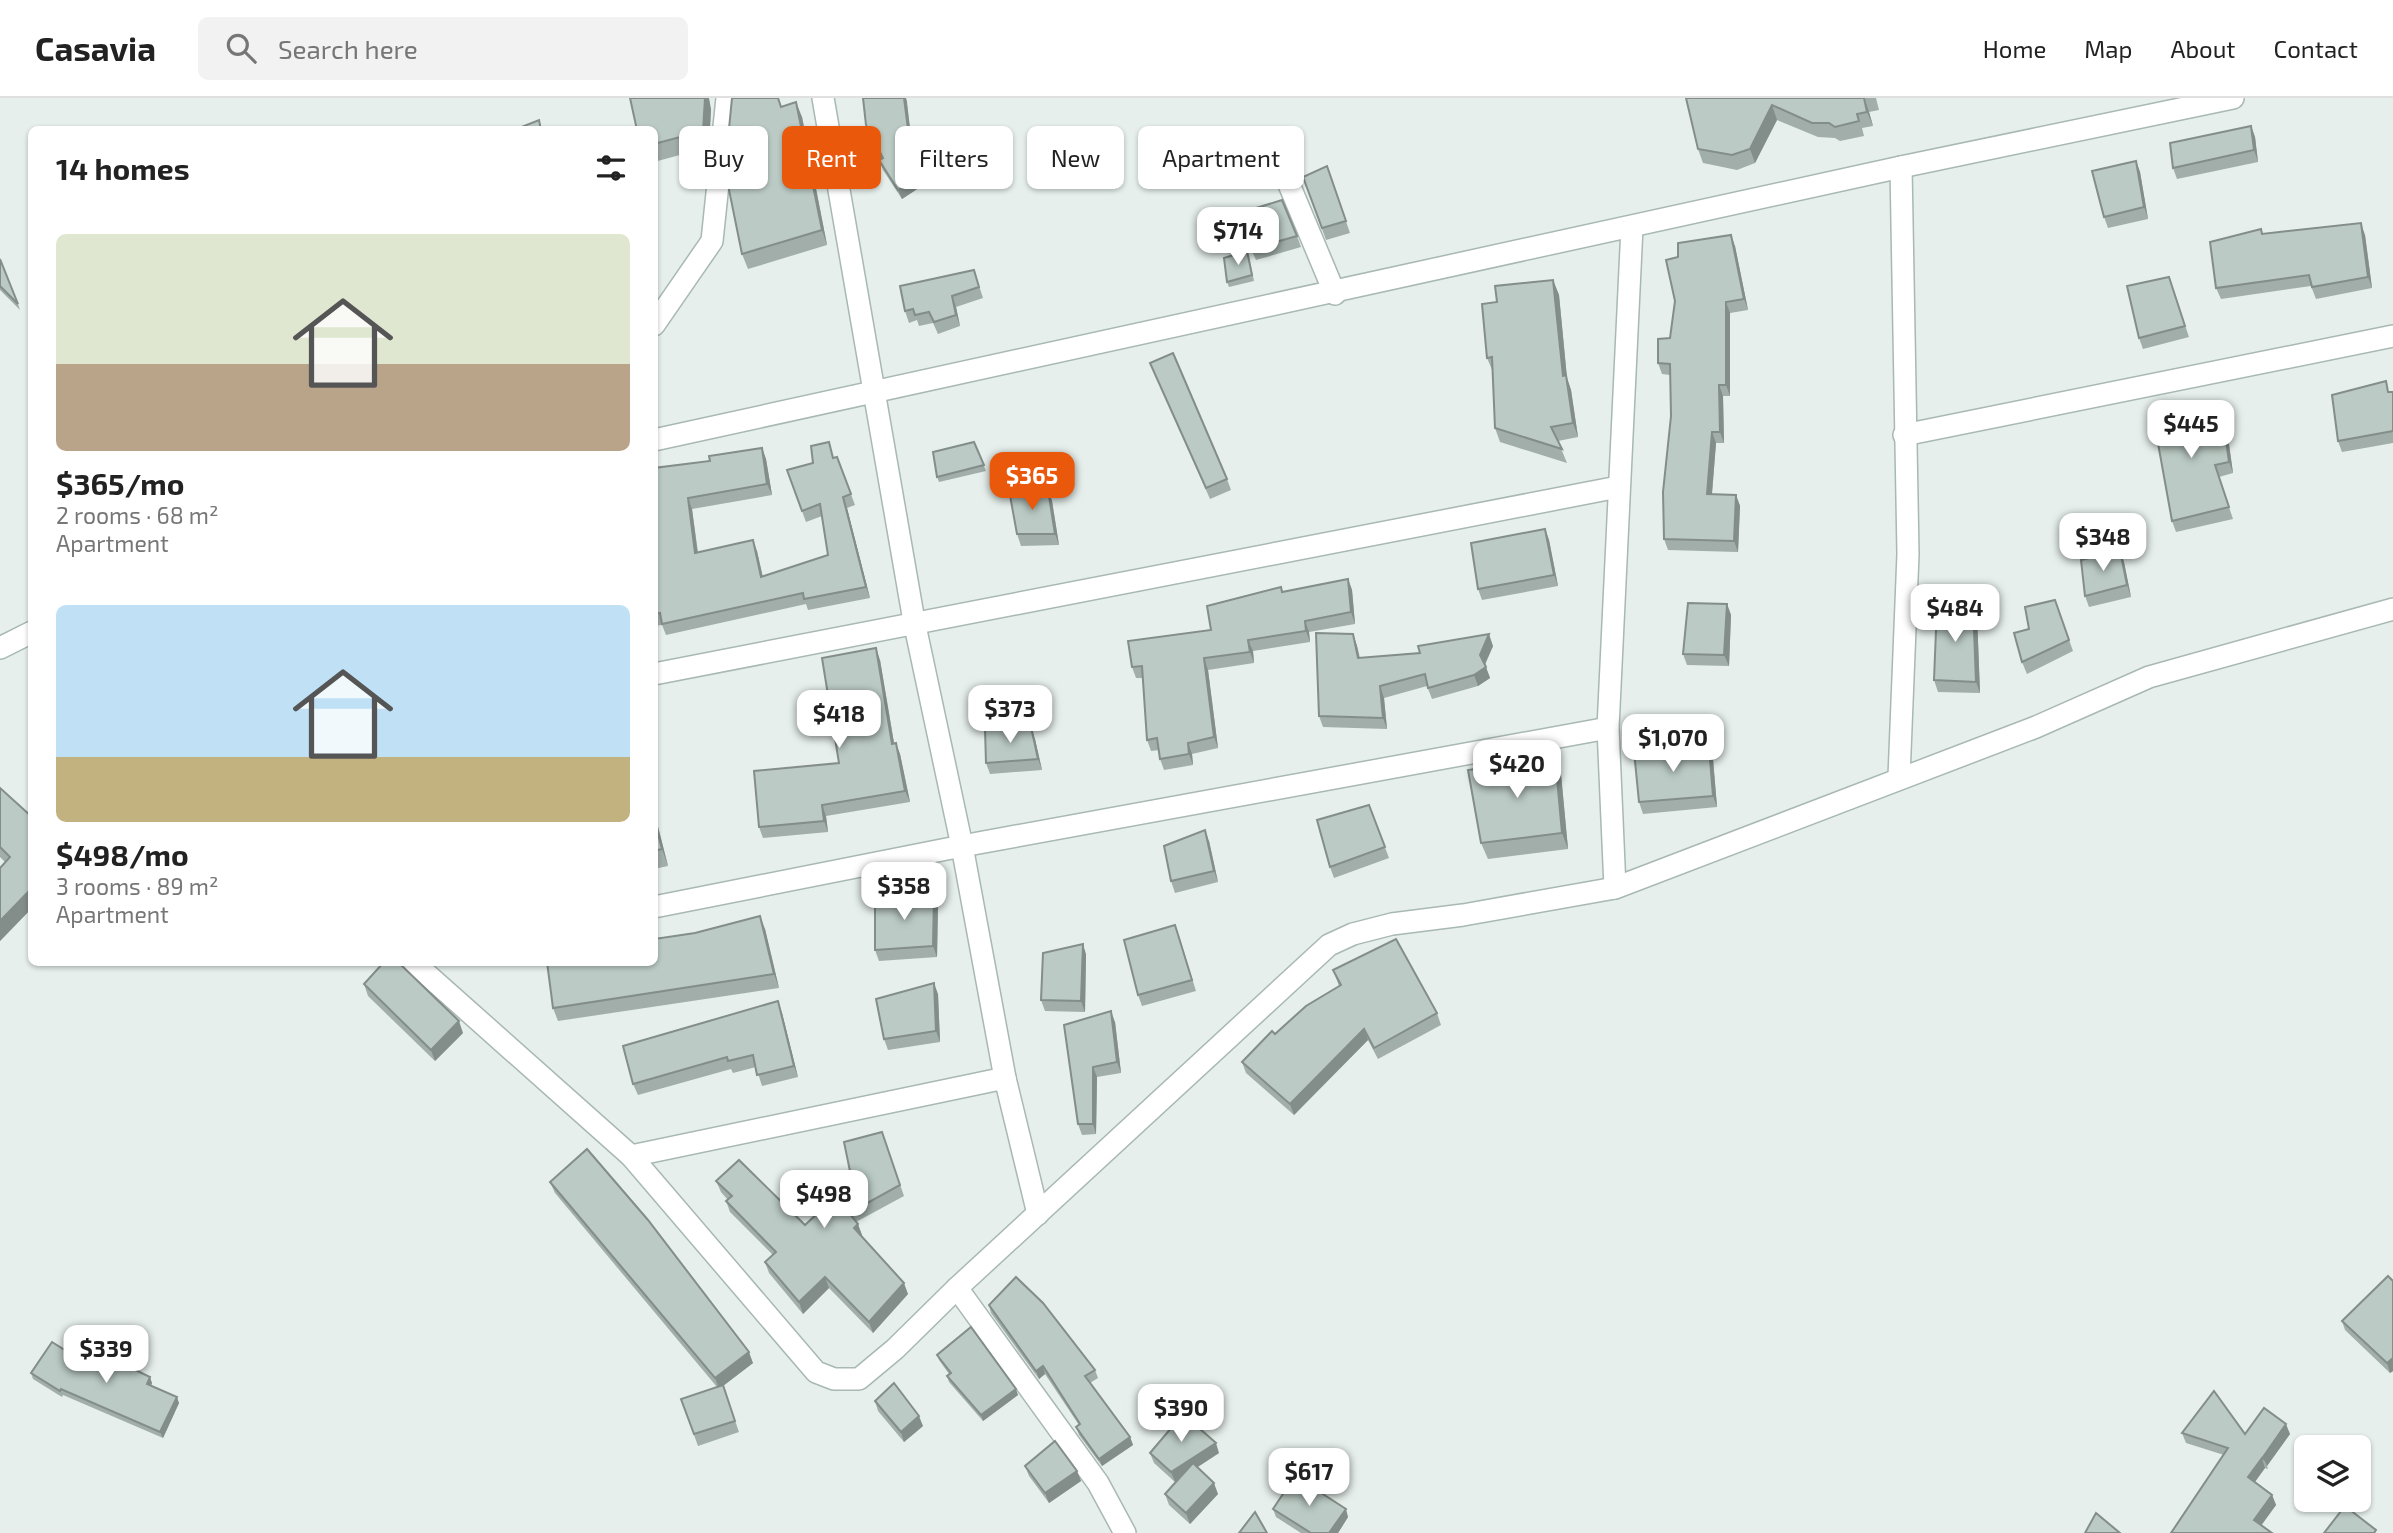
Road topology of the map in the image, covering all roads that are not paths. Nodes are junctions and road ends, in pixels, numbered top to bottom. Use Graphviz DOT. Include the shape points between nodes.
graph roads {
  1 [pos="727,98"];
  2 [pos="823,98"];
  3 [pos="2233,98"];
  4 [pos="2183,104"];
  5 [pos="1901,167"];
  6 [pos="1291,189"];
  7 [pos="1632,227"];
  8 [pos="1335,293"];
  9 [pos="658,319"];
  10 [pos="2393,336"];
  11 [pos="876,391"];
  12 [pos="1904,435"];
  13 [pos="658,439"];
  14 [pos="1618,487"];
  15 [pos="2393,608"];
  16 [pos="914,621"];
  17 [pos="28,634"];
  18 [pos="0,649"];
  19 [pos="658,673"];
  20 [pos="1608,728"];
  21 [pos="1899,777"];
  22 [pos="962,846"];
  23 [pos="1615,888"];
  24 [pos="658,906"];
  25 [pos="417,966"];
  26 [pos="1005,1078"];
  27 [pos="631,1157"];
  28 [pos="1038,1214"];
  29 [pos="957,1288"];
  30 [pos="1125,1533"];
  1 -- 9 [label="street" via="712,241"];
  2 -- 11 [label="street"];
  3 -- 4 [label="street"];
  4 -- 5 [label="street"];
  5 -- 7 [label="street"];
  5 -- 12 [label="street"];
  6 -- 8 [label="street"];
  7 -- 8 [label="street"];
  7 -- 14 [label="street"];
  8 -- 11 [label="street"];
  10 -- 12 [label="street"];
  11 -- 13 [label="street"];
  11 -- 16 [label="street"];
  12 -- 21 [label="street" via="1908,554"];
  14 -- 16 [label="street"];
  14 -- 20 [label="street"];
  15 -- 21 [label="street" via="2149,677 2036,727"];
  16 -- 19 [label="street"];
  16 -- 22 [label="street"];
  17 -- 18 [label="street"];
  20 -- 22 [label="street"];
  20 -- 23 [label="street"];
  21 -- 23 [label="street"];
  22 -- 24 [label="street"];
  22 -- 26 [label="street"];
  23 -- 28 [label="street" via="1392,924 1329,945"];
  25 -- 27 [label="street"];
  26 -- 27 [label="street"];
  26 -- 28 [label="street"];
  27 -- 29 [label="street" via="816,1372 834,1379 859,1379"];
  28 -- 29 [label="street"];
  29 -- 30 [label="street" via="1098,1483"];
}
